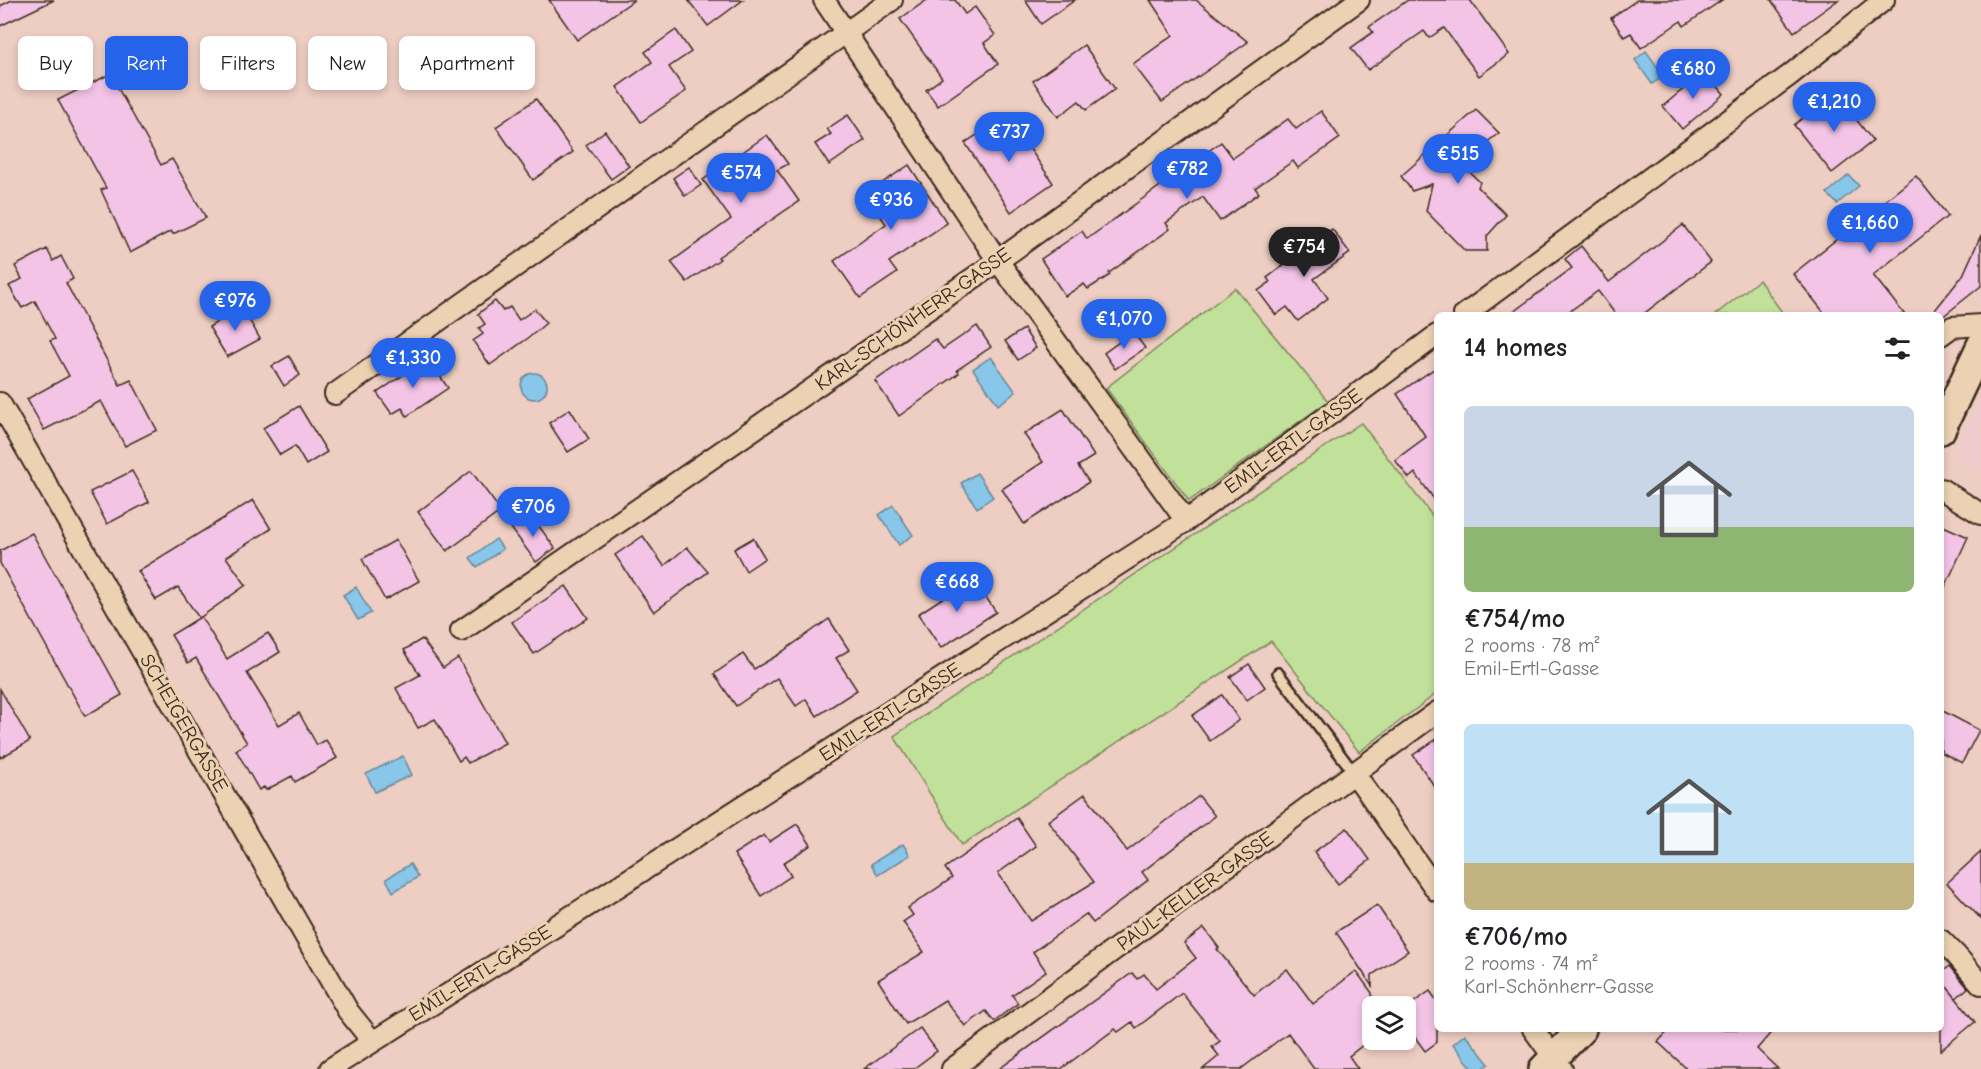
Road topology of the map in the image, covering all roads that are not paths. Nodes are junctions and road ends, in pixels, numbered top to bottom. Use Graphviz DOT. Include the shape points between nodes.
graph roads {
  1 [pos="824,0"];
  2 [pos="892,0"];
  3 [pos="1359,0"];
  4 [pos="1884,0"];
  5 [pos="846,33"];
  6 [pos="998,261"];
  7 [pos="1468,312"];
  8 [pos="1981,325"];
  9 [pos="1944,333"];
  10 [pos="1434,337"];
  11 [pos="1981,345"];
  12 [pos="335,394"];
  13 [pos="0,403"];
  14 [pos="1944,424"];
  15 [pos="1944,491"];
  16 [pos="1981,514"];
  17 [pos="1186,521"];
  18 [pos="461,631"];
  19 [pos="1278,673"];
  20 [pos="1434,714"];
  21 [pos="1355,774"];
  22 [pos="1434,887"];
  23 [pos="1944,943"];
  24 [pos="1981,984"];
  25 [pos="1535,1032"];
  26 [pos="1580,1032"];
  27 [pos="372,1041"];
  28 [pos="1553,1066"];
  29 [pos="330,1069"];
  30 [pos="951,1069"];
  1 -- 5 [label="street"];
  2 -- 5 [label="street"];
  3 -- 6 [label="street, KARL-SCHÖNHERR-GASSE"];
  4 -- 7 [label="street" via="1790,75"];
  5 -- 6 [label="street"];
  5 -- 12 [label="street"];
  6 -- 17 [label="street"];
  6 -- 18 [label="street, KARL-SCHÖNHERR-GASSE"];
  8 -- 9 [label="street" via="1952,327"];
  10 -- 17 [label="street, EMIL-ERTL-GASSE"];
  11 -- 14 [label="main road"];
  13 -- 27 [label="street, SCHEIGERGASSE" via="348,1011"];
  15 -- 16 [label="street"];
  17 -- 27 [label="street, EMIL-ERTL-GASSE"];
  19 -- 21 [label="lane"];
  20 -- 21 [label="street, PAUL-KELLER-GASSE"];
  21 -- 22 [label="street"];
  21 -- 30 [label="street, PAUL-KELLER-GASSE"];
  23 -- 24 [label="street"];
  25 -- 28 [label="street"];
  26 -- 28 [label="main road"];
  27 -- 29 [label="street, EMIL-ERTL-GASSE"];
}
